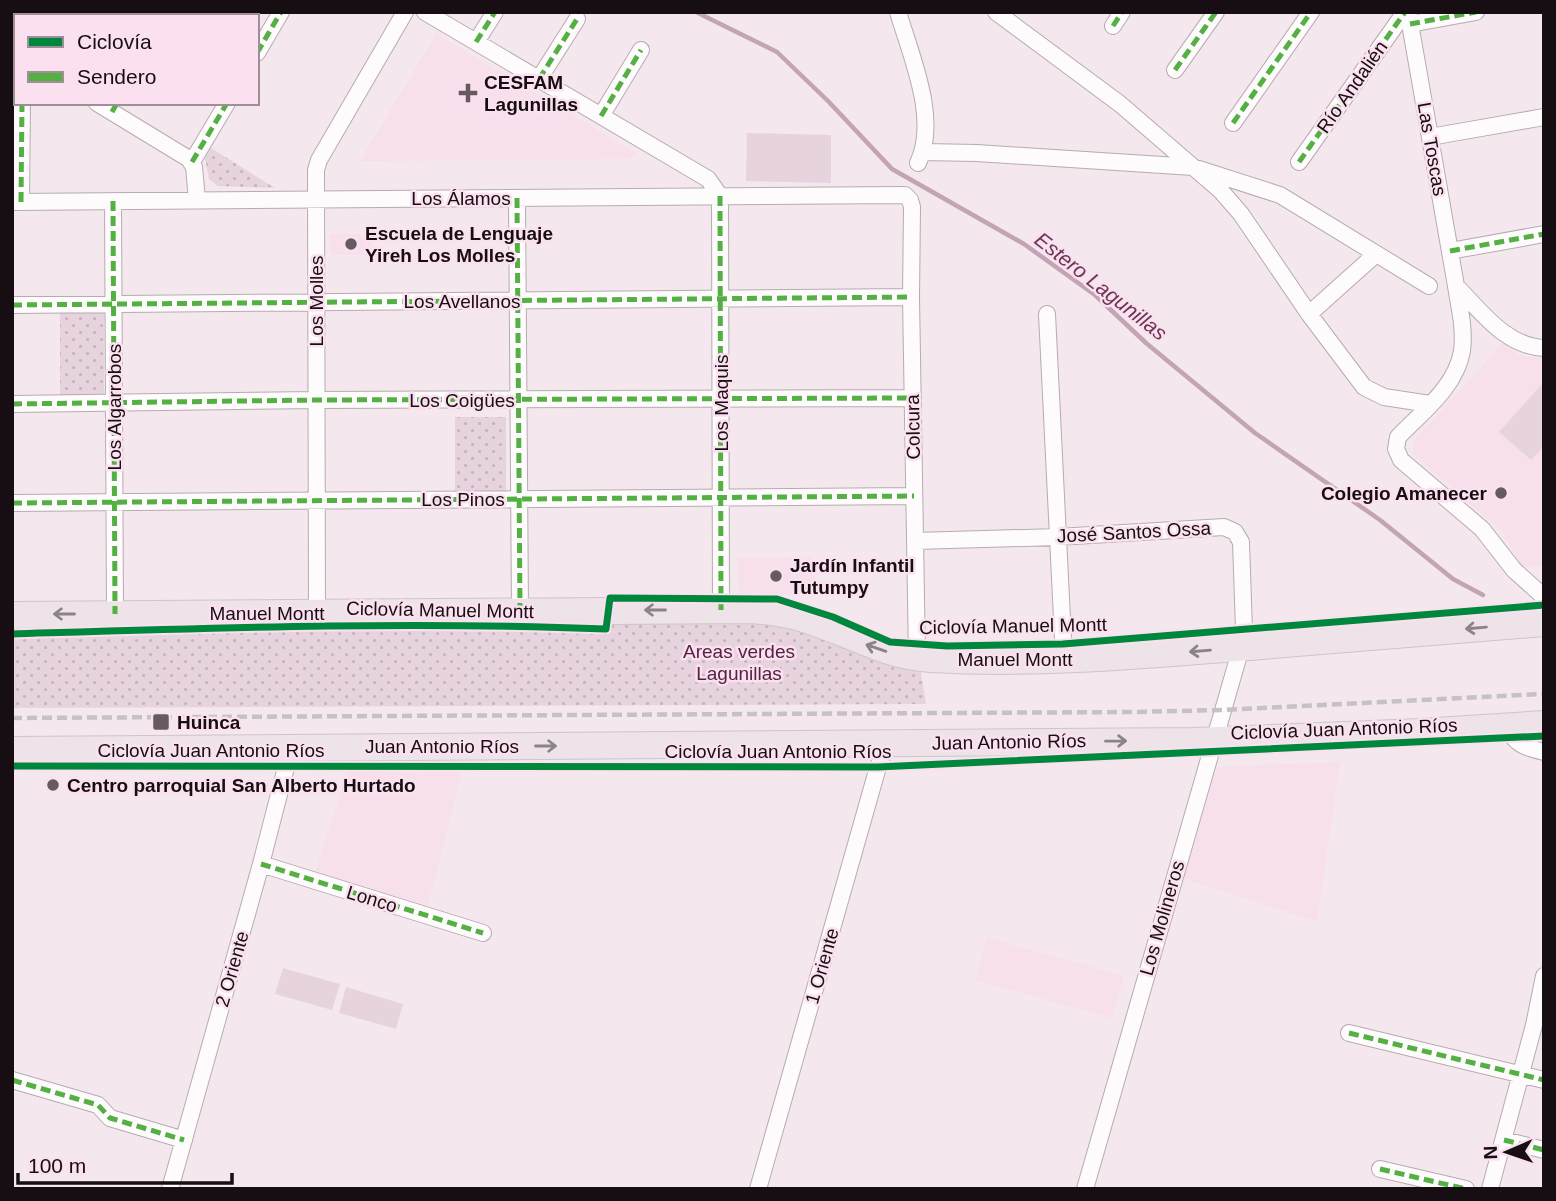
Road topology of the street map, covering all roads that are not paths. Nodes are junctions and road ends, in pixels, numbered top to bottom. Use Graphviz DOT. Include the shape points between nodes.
graph roads {
  1 [pos="281,12"];
  2 [pos="405,12"];
  3 [pos="425,12"];
  4 [pos="495,12"];
  5 [pos="898,12"];
  6 [pos="996,12"];
  7 [pos="1216,12"];
  8 [pos="1311,12"];
  9 [pos="1476,12"];
  10 [pos="1408,16"];
  11 [pos="577,19"];
  12 [pos="475,42"];
  13 [pos="259,50"];
  14 [pos="641,50"];
  15 [pos="1175,71"];
  16 [pos="539,79"];
  17 [pos="22,105"];
  18 [pos="226,105"];
  19 [pos="114,108"];
  20 [pos="601,116"];
  21 [pos="1544,117"];
  22 [pos="1233,123"];
  23 [pos="1430,137"];
  24 [pos="192,162"];
  25 [pos="1299,162"];
  26 [pos="1193,167"];
  27 [pos="720,196"];
  28 [pos="908,197"];
  29 [pos="517,198"];
  30 [pos="197,200"];
  31 [pos="315,200"];
  32 [pos="113,201"];
  33 [pos="17,202"];
  34 [pos="1544,234"];
  35 [pos="1450,251"];
  36 [pos="1376,254"];
  37 [pos="1429,285"];
  38 [pos="1456,285"];
  39 [pos="911,297"];
  40 [pos="720,300"];
  41 [pos="316,301"];
  42 [pos="518,302"];
  43 [pos="12,305"];
  44 [pos="114,305"];
  45 [pos="1047,314"];
  46 [pos="1309,314"];
  47 [pos="1544,348"];
  48 [pos="913,398"];
  49 [pos="317,400"];
  50 [pos="720,400"];
  51 [pos="519,401"];
  52 [pos="114,403"];
  53 [pos="12,404"];
  54 [pos="1430,404"];
  55 [pos="914,496"];
  56 [pos="721,497"];
  57 [pos="519,499"];
  58 [pos="318,500"];
  59 [pos="115,502"];
  60 [pos="12,503"];
  61 [pos="1058,537"];
  62 [pos="915,541"];
  63 [pos="721,610"];
  64 [pos="317,612"];
  65 [pos="520,612"];
  66 [pos="116,614"];
  67 [pos="12,615"];
  68 [pos="1543,615"];
  69 [pos="1241,648"];
  70 [pos="917,658"];
  71 [pos="1064,659"];
  72 [pos="1544,724"];
  73 [pos="1508,727"];
  74 [pos="1213,740"];
  75 [pos="887,744"];
  76 [pos="291,748"];
  77 [pos="12,750"];
  78 [pos="1544,752"];
  79 [pos="261,864"];
  80 [pos="483,933"];
  81 [pos="1544,976"];
  82 [pos="1349,1033"];
  83 [pos="1521,1074"];
  84 [pos="12,1080"];
  85 [pos="1544,1080"];
  86 [pos="184,1140"];
  87 [pos="1504,1140"];
  88 [pos="1544,1150"];
  89 [pos="1380,1169"];
  90 [pos="170,1189"];
  91 [pos="758,1189"];
  92 [pos="1085,1189"];
  93 [pos="1466,1189"];
  94 [pos="1490,1189"];
  1 -- 13 [label="street"];
  2 -- 31 [label="street, Los Molles" via="318,160"];
  3 -- 12 [label="street"];
  4 -- 12 [label="street"];
  5 -- 26 [label="street" via="920,85 926,134 921,157 955,152"];
  6 -- 26 [label="street" via="1120,104"];
  7 -- 15 [label="street"];
  8 -- 22 [label="street"];
  9 -- 10 [label="street"];
  10 -- 23 [label="street, Las Toscas"];
  10 -- 25 [label="street, Río Andalién"];
  11 -- 16 [label="street"];
  12 -- 16 [label="street"];
  14 -- 20 [label="street"];
  16 -- 20 [label="street"];
  17 -- 33 [label="street"];
  18 -- 24 [label="street"];
  19 -- 24 [label="street"];
  20 -- 27 [label="street" via="708,178"];
  21 -- 23 [label="street"];
  23 -- 35 [label="street, Las Toscas"];
  24 -- 30 [label="street"];
  26 -- 36 [label="street" via="1280,195"];
  26 -- 46 [label="street" via="1241,214"];
  27 -- 28 [label="street, Los Álamos"];
  27 -- 29 [label="street, Los Álamos"];
  27 -- 40 [label="street, Los Maquis"];
  28 -- 39 [label="street, Colcura" via="912,207"];
  29 -- 31 [label="street, Los Álamos"];
  29 -- 42 [label="street"];
  30 -- 31 [label="street, Los Álamos"];
  30 -- 32 [label="street, Los Álamos"];
  31 -- 41 [label="street, Los Molles"];
  32 -- 33 [label="street, Los Álamos"];
  32 -- 44 [label="street, Los Algarrobos"];
  34 -- 35 [label="street"];
  35 -- 38 [label="street, Las Toscas"];
  36 -- 37 [label="street"];
  36 -- 46 [label="street"];
  38 -- 47 [label="street" via="1512,339"];
  38 -- 54 [label="street, Las Toscas" via="1462,350 1451,381"];
  39 -- 40 [label="street, Los Avellanos"];
  39 -- 48 [label="street, Colcura"];
  40 -- 42 [label="street, Los Avellanos"];
  40 -- 50 [label="street, Los Maquis"];
  41 -- 42 [label="street, Los Avellanos"];
  41 -- 44 [label="street, Los Avellanos"];
  41 -- 49 [label="street, Los Molles"];
  42 -- 51 [label="street"];
  43 -- 44 [label="street, Los Avellanos"];
  44 -- 52 [label="street, Los Algarrobos"];
  45 -- 61 [label="street"];
  46 -- 54 [label="street" via="1364,387 1384,397"];
  48 -- 50 [label="street, Los Coigües"];
  48 -- 55 [label="street, Colcura"];
  49 -- 51 [label="street, Los Coigües"];
  49 -- 52 [label="street, Los Coigües"];
  49 -- 58 [label="street, Los Molles"];
  50 -- 51 [label="street, Los Coigües"];
  50 -- 56 [label="street, Los Maquis"];
  51 -- 57 [label="street"];
  52 -- 53 [label="street, Los Coigües"];
  52 -- 59 [label="street, Los Algarrobos"];
  54 -- 68 [label="street, Las Toscas" via="1398,437 1398,455 1491,538"];
  55 -- 56 [label="street, Los Pinos"];
  55 -- 62 [label="street, Colcura"];
  56 -- 57 [label="street, Los Pinos"];
  56 -- 63 [label="street, Los Maquis"];
  57 -- 58 [label="street, Los Pinos"];
  57 -- 65 [label="street"];
  58 -- 59 [label="street, Los Pinos"];
  58 -- 64 [label="street, Los Molles"];
  59 -- 60 [label="street, Los Pinos"];
  59 -- 66 [label="street, Los Algarrobos"];
  61 -- 62 [label="street, José Santos Ossa"];
  61 -- 69 [label="street, José Santos Ossa" via="1218,527 1235,532 1241,542"];
  61 -- 71 [label="street"];
  62 -- 70 [label="street, Colcura"];
  63 -- 65 [label="main road, Manuel Montt, one-way"];
  70 -- 63 [label="main road, Manuel Montt, one-way" via="798,617"];
  64 -- 65 [label="main road, Manuel Montt"];
  64 -- 66 [label="main road, Manuel Montt"];
  66 -- 67 [label="main road, Manuel Montt, one-way"];
  68 -- 69 [label="main road, Manuel Montt, one-way"];
  69 -- 71 [label="main road, Manuel Montt, one-way"];
  69 -- 74 [label="street, Los Molineros"];
  70 -- 71 [label="main road, Manuel Montt"];
  72 -- 73 [label="main road, Juan Antonio Ríos"];
  73 -- 74 [label="main road, Juan Antonio Ríos"];
  73 -- 78 [label="street" via="1519,743"];
  75 -- 74 [label="main road, Juan Antonio Ríos, one-way"];
  74 -- 92 [label="street, Los Molineros"];
  76 -- 75 [label="main road, Juan Antonio Ríos, one-way"];
  75 -- 91 [label="street, 1 Oriente"];
  76 -- 77 [label="main road, Juan Antonio Ríos"];
  76 -- 79 [label="street, 2 Oriente"];
  79 -- 80 [label="street, Lonco"];
  79 -- 86 [label="street, 2 Oriente"];
  81 -- 83 [label="street"];
  82 -- 83 [label="street"];
  83 -- 85 [label="street"];
  83 -- 87 [label="street"];
  84 -- 86 [label="street" via="98,1105 110,1118"];
  86 -- 90 [label="street, 2 Oriente"];
  87 -- 88 [label="street"];
  87 -- 94 [label="street"];
  89 -- 93 [label="street"];
}
